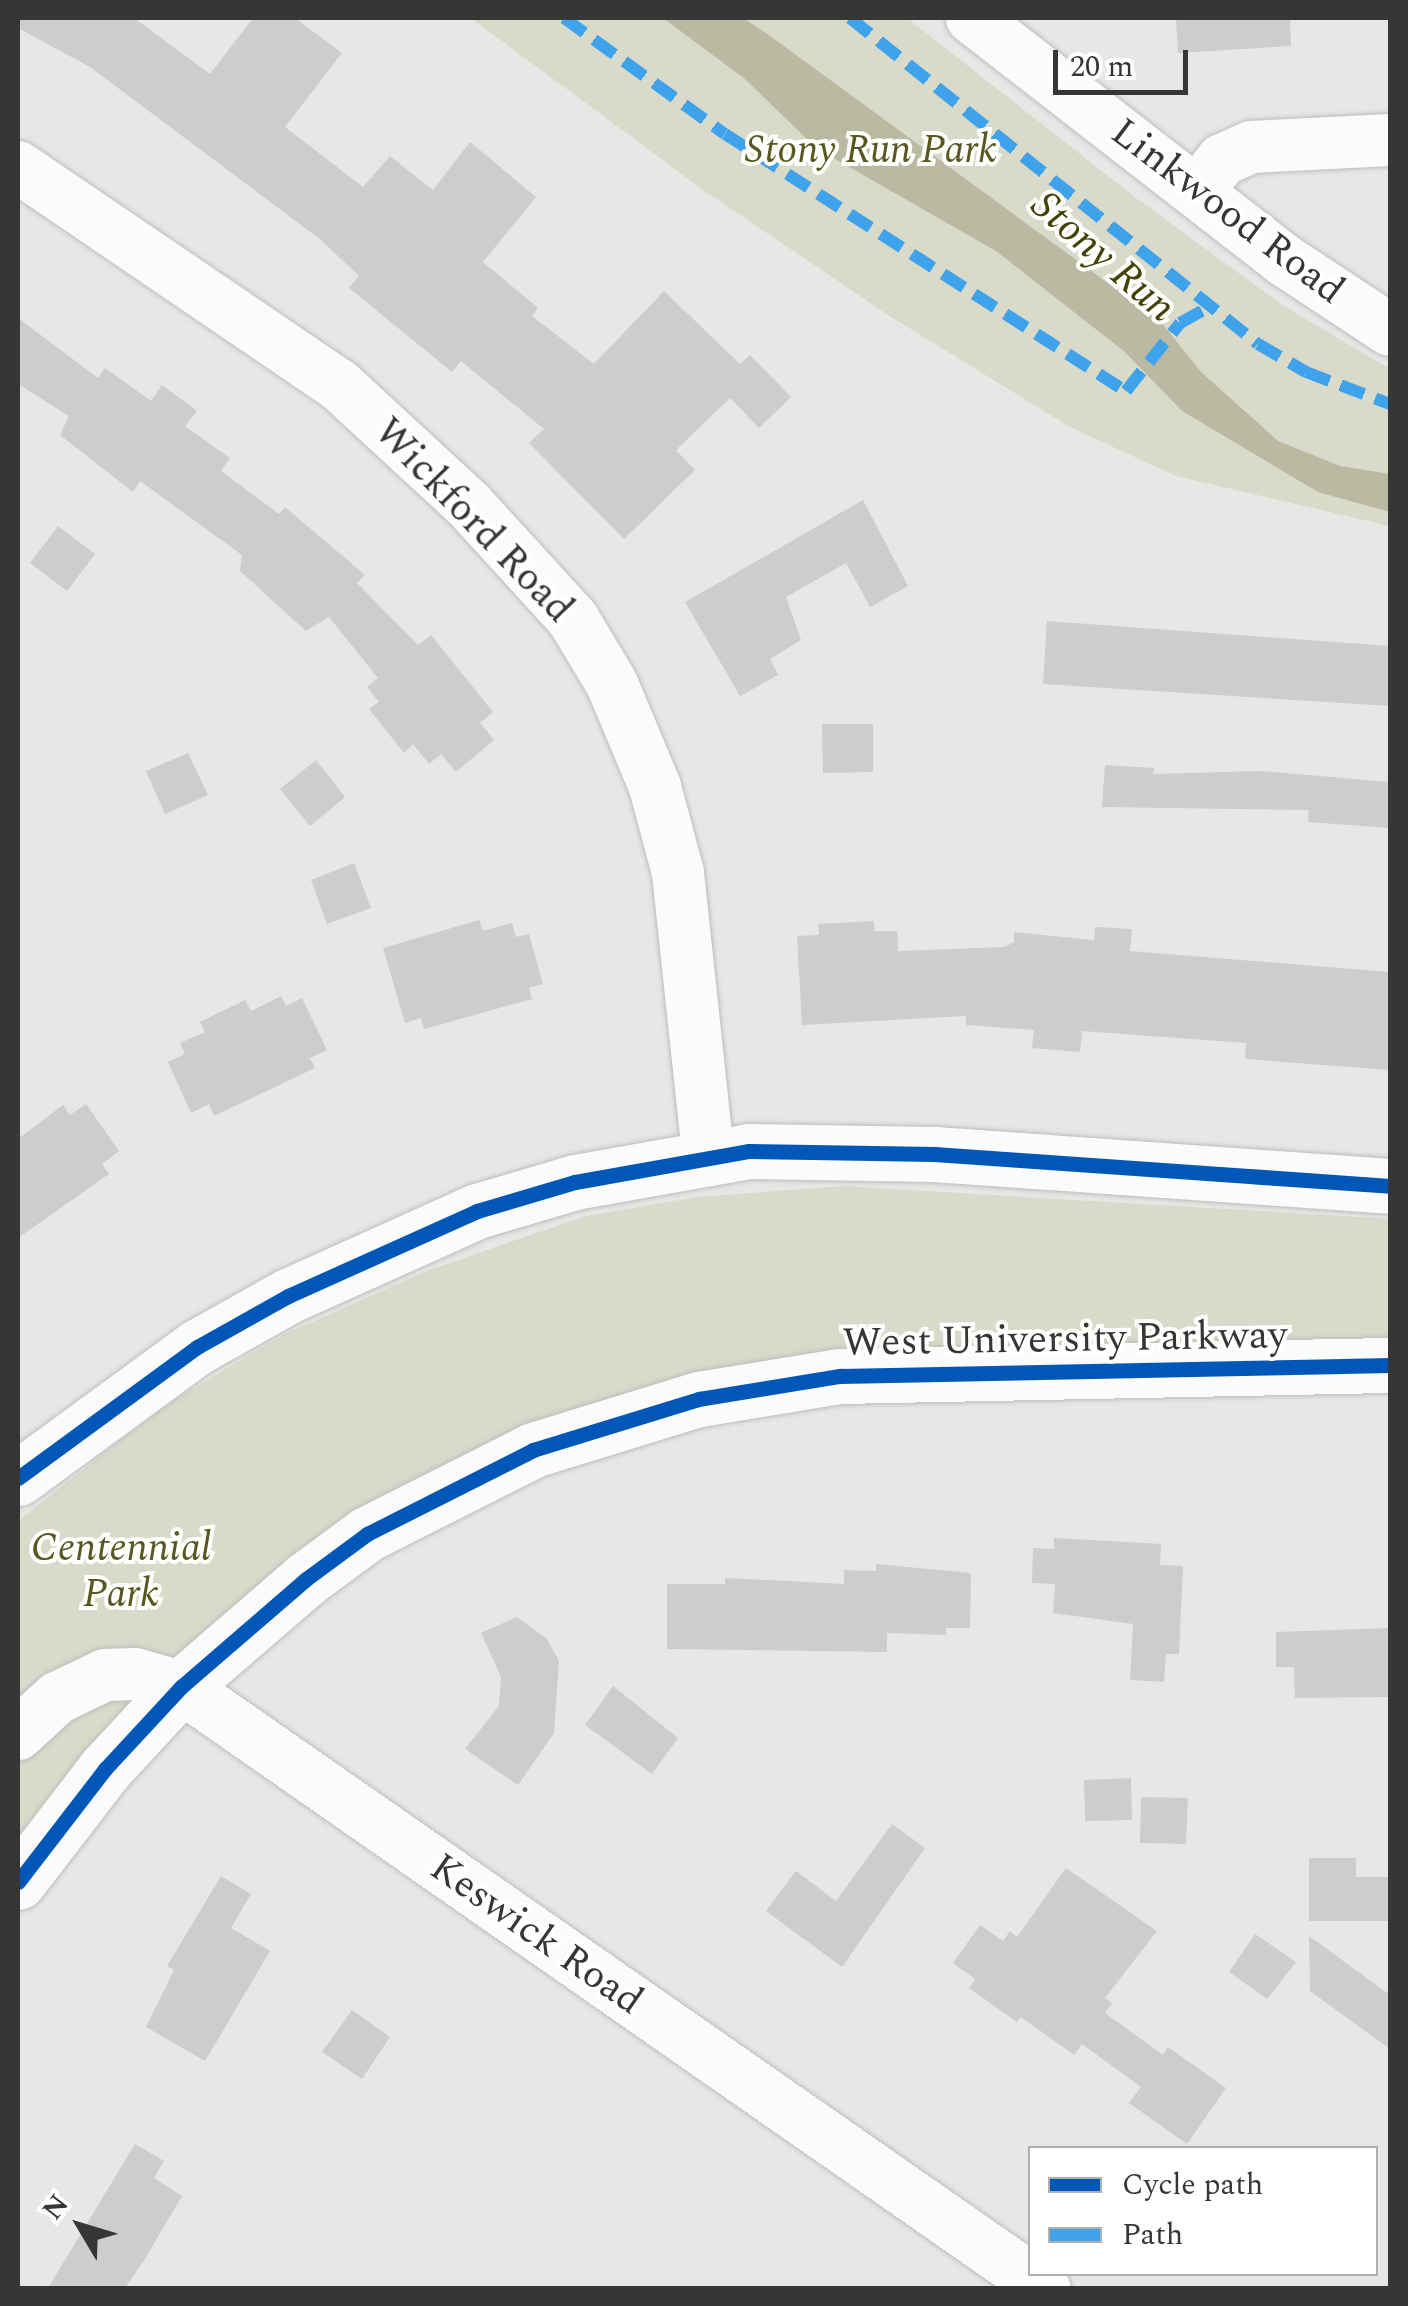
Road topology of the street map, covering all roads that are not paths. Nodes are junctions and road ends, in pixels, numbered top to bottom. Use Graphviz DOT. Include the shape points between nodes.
graph roads {
  1 [pos="972,18"];
  2 [pos="1390,140"];
  3 [pos="18,168"];
  4 [pos="1197,192"];
  5 [pos="1390,330"];
  6 [pos="708,1155"];
  7 [pos="1390,1186"];
  8 [pos="1390,1366"];
  9 [pos="18,1478"];
  10 [pos="181,1687"];
  11 [pos="18,1734"];
  12 [pos="18,1882"];
  13 [pos="1044,2288"];
  1 -- 4 [label="street, Linkwood Road"];
  2 -- 4 [label="street" via="1252,147 1222,160"];
  3 -- 6 [label="street, Wickford Road" via="339,385 469,505 573,619 612,684 654,787 678,873"];
  4 -- 5 [label="street, Linkwood Road"];
  6 -- 7 [label="main road" via="934,1154"];
  6 -- 9 [label="main road" via="575,1182 376,1252 197,1348"];
  8 -- 10 [label="main road, West University Parkway" via="1057,1367 840,1376 611,1421 452,1486 368,1534"];
  10 -- 11 [label="street, Keswick Road" via="136,1674 105,1675 57,1698"];
  10 -- 12 [label="main road, West University Parkway" via="105,1769"];
  10 -- 13 [label="street, Keswick Road"];
}
